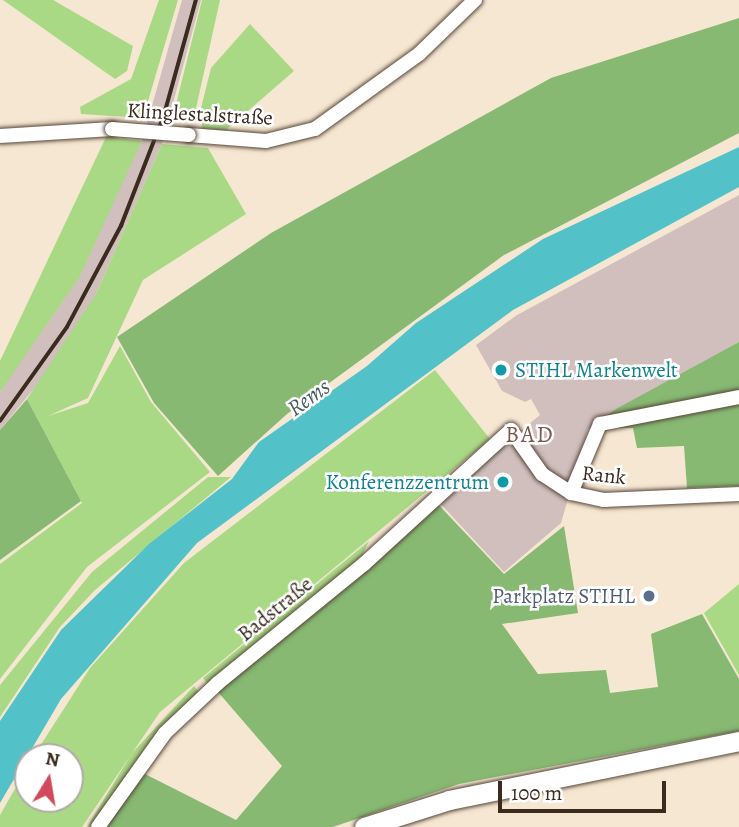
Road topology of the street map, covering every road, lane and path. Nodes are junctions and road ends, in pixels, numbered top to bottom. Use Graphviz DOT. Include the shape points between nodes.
graph roads {
  1 [pos="475,0"];
  2 [pos="0,136"];
  3 [pos="739,397"];
  4 [pos="498,441"];
  5 [pos="571,493"];
  6 [pos="739,494"];
  7 [pos="739,741"];
  8 [pos="98,827"];
  9 [pos="364,827"];
  1 -- 2 [label="street, Klinglestalstraße, bridge" via="419,54 315,129 266,141 112,129"];
  3 -- 5 [label="street" via="600,424"];
  4 -- 5 [label="street, Rank" via="512,430 542,474"];
  4 -- 8 [label="street, Badstraße" via="364,564 218,683 165,733"];
  5 -- 6 [label="street, Rank" via="604,500"];
  7 -- 9 [label="street" via="449,800"];
}
